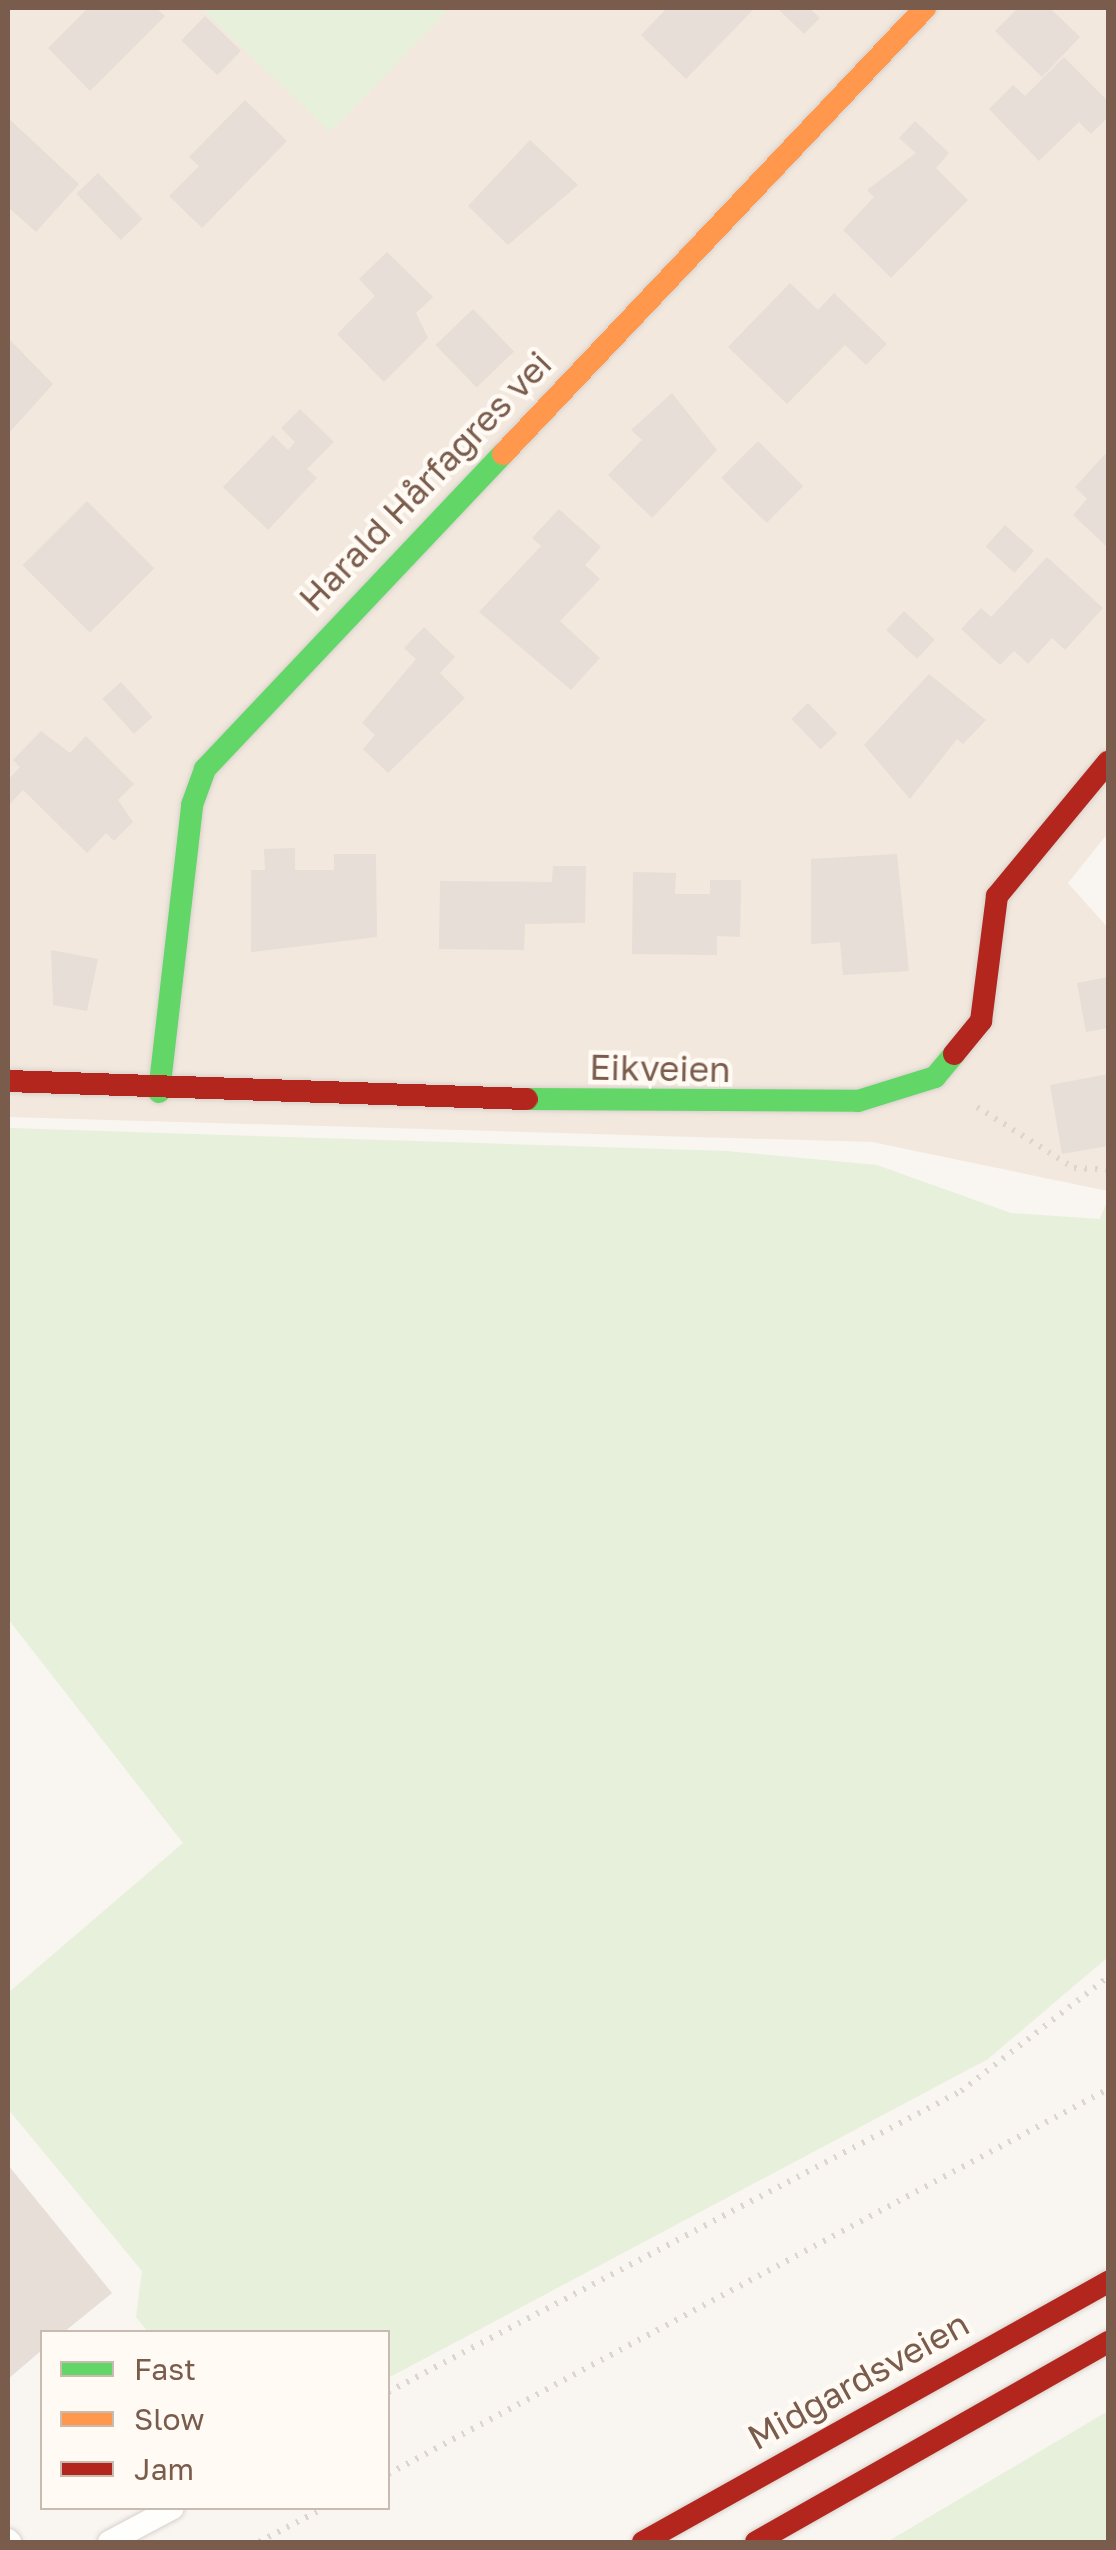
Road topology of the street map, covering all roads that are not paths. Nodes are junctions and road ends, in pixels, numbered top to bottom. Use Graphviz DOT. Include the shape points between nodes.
graph roads {
  1 [pos="924,8"];
  2 [pos="1108,762"];
  3 [pos="8,1082"];
  4 [pos="159,1092"];
  5 [pos="1108,2282"];
  6 [pos="1108,2342"];
  7 [pos="169,2510"];
  8 [pos="109,2542"];
  9 [pos="643,2542"];
  10 [pos="756,2542"];
  1 -- 4 [label="main road, Harald Hårfagres vei" via="205,769 187,843"];
  2 -- 4 [label="main road, Eikveien" via="997,896 980,1020 935,1077 858,1101 714,1105"];
  3 -- 4 [label="main road, Eikveien"];
  5 -- 9 [label="main road, Midgardsveien"];
  6 -- 10 [label="main road"];
  7 -- 8 [label="lane"];
}
